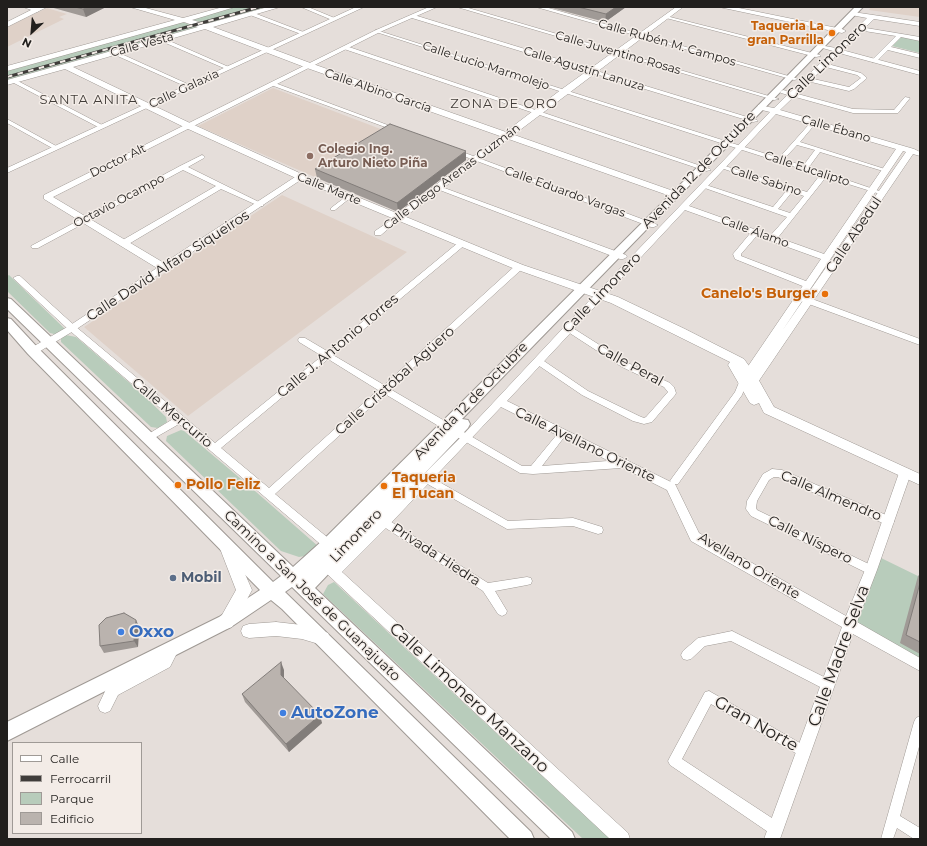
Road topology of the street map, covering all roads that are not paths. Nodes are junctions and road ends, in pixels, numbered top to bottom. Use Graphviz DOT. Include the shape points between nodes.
graph roads {
  1 [pos="134,7"];
  2 [pos="231,7"];
  3 [pos="276,7"];
  4 [pos="304,7"];
  5 [pos="361,7"];
  6 [pos="434,7"];
  7 [pos="460,7"];
  8 [pos="539,7"];
  9 [pos="680,7"];
  10 [pos="723,7"];
  11 [pos="867,7"];
  12 [pos="34,8"];
  13 [pos="857,12"];
  14 [pos="252,14"];
  15 [pos="414,17"];
  16 [pos="668,17"];
  17 [pos="872,17"];
  18 [pos="334,18"];
  19 [pos="7,20"];
  20 [pos="184,20"];
  21 [pos="920,24"];
  22 [pos="7,25"];
  23 [pos="207,27"];
  24 [pos="860,29"];
  25 [pos="840,30"];
  26 [pos="378,31"];
  27 [pos="303,33"];
  28 [pos="640,36"];
  29 [pos="899,36"];
  30 [pos="920,39"];
  31 [pos="162,40"];
  32 [pos="346,48"];
  33 [pos="888,48"];
  34 [pos="267,50"];
  35 [pos="837,51"];
  36 [pos="115,53"];
  37 [pos="618,54"];
  38 [pos="820,54"];
  39 [pos="920,56"];
  40 [pos="874,61"];
  41 [pos="65,66"];
  42 [pos="310,66"];
  43 [pos="228,68"];
  44 [pos="7,69"];
  45 [pos="592,71"];
  46 [pos="920,73"];
  47 [pos="793,78"];
  48 [pos="809,80"];
  49 [pos="11,82"];
  50 [pos="273,84"];
  51 [pos="189,86"];
  52 [pos="565,91"];
  53 [pos="794,94"];
  54 [pos="907,98"];
  55 [pos="772,102"];
  56 [pos="147,106"];
  57 [pos="537,112"];
  58 [pos="752,120"];
  59 [pos="7,121"];
  60 [pos="814,122"];
  61 [pos="189,126"];
  62 [pos="102,127"];
  63 [pos="404,133"];
  64 [pos="508,136"];
  65 [pos="796,142"];
  66 [pos="733,145"];
  67 [pos="56,148"];
  68 [pos="900,148"];
  69 [pos="447,149"];
  70 [pos="819,149"];
  71 [pos="918,152"];
  72 [pos="202,157"];
  73 [pos="476,160"];
  74 [pos="780,160"];
  75 [pos="182,167"];
  76 [pos="723,167"];
  77 [pos="805,168"];
  78 [pos="705,169"];
  79 [pos="885,170"];
  80 [pos="7,171"];
  81 [pos="825,174"];
  82 [pos="301,178"];
  83 [pos="221,186"];
  84 [pos="704,186"];
  85 [pos="439,188"];
  86 [pos="791,189"];
  87 [pos="871,190"];
  88 [pos="882,193"];
  89 [pos="808,195"];
  90 [pos="348,197"];
  91 [pos="683,200"];
  92 [pos="261,205"];
  93 [pos="333,210"];
  94 [pos="774,210"];
  95 [pos="791,216"];
  96 [pos="399,217"];
  97 [pos="85,220"];
  98 [pos="651,224"];
  99 [pos="756,232"];
  100 [pos="843,232"];
  101 [pos="378,233"];
  102 [pos="853,236"];
  103 [pos="773,238"];
  104 [pos="124,243"];
  105 [pos="462,244"];
  106 [pos="35,246"];
  107 [pos="620,256"];
  108 [pos="823,262"];
  109 [pos="163,267"];
  110 [pos="519,267"];
  111 [pos="831,269"];
  112 [pos="17,278"];
  113 [pos="808,285"];
  114 [pos="593,294"];
  115 [pos="800,297"];
  116 [pos="809,301"];
  117 [pos="7,302"];
  118 [pos="7,322"];
  119 [pos="72,328"];
  120 [pos="568,328"];
  121 [pos="302,340"];
  122 [pos="48,341"];
  123 [pos="920,342"];
  124 [pos="33,351"];
  125 [pos="327,355"];
  126 [pos="538,361"];
  127 [pos="746,383"];
  128 [pos="385,390"];
  129 [pos="500,402"];
  130 [pos="180,419"];
  131 [pos="456,433"];
  132 [pos="562,434"];
  133 [pos="148,438"];
  134 [pos="214,449"];
  135 [pos="621,464"];
  136 [pos="533,470"];
  137 [pos="772,473"];
  138 [pos="904,476"];
  139 [pos="427,479"];
  140 [pos="920,480"];
  141 [pos="673,484"];
  142 [pos="920,486"];
  143 [pos="270,494"];
  144 [pos="889,521"];
  145 [pos="385,522"];
  146 [pos="598,530"];
  147 [pos="329,545"];
  148 [pos="226,546"];
  149 [pos="316,557"];
  150 [pos="330,569"];
  151 [pos="871,570"];
  152 [pos="527,581"];
  153 [pos="298,584"];
  154 [pos="488,588"];
  155 [pos="273,592"];
  156 [pos="502,611"];
  157 [pos="225,622"];
  158 [pos="848,625"];
  159 [pos="249,631"];
  160 [pos="324,639"];
  161 [pos="172,649"];
  162 [pos="687,655"];
  163 [pos="920,665"];
  164 [pos="828,685"];
  165 [pos="105,706"];
  166 [pos="920,722"];
  167 [pos="7,732"];
  168 [pos="918,739"];
  169 [pos="803,751"];
  170 [pos="892,818"];
  171 [pos="774,834"];
  172 [pos="920,835"];
  173 [pos="524,839"];
  174 [pos="565,839"];
  175 [pos="622,839"];
  176 [pos="887,839"];
  1 -- 20 [label="main road, Calle Albino García"];
  2 -- 20 [label="main road"];
  3 -- 14 [label="main road, Calle Vesta"];
  4 -- 18 [label="street"];
  5 -- 18 [label="street, Calle Galaxia"];
  6 -- 15 [label="street, Doctor Alt"];
  7 -- 37 [label="street, Calle Juventino Rosas"];
  8 -- 28 [label="street, Calle Rubén M. Campos"];
  9 -- 16 [label="street, Calle Diego Arenas Guzmán"];
  10 -- 25 [label="main road"];
  11 -- 13 [label="main road, Avenida 12 de Octubre"];
  12 -- 19 [label="main road"];
  12 -- 22 [label="main road"];
  13 -- 17 [label="street"];
  13 -- 25 [label="main road, Avenida 12 de Octubre"];
  14 -- 23 [label="main road, Calle Vesta"];
  14 -- 27 [label="street"];
  15 -- 26 [label="street, Doctor Alt"];
  15 -- 45 [label="street, Calle Agustín Lanuza"];
  16 -- 28 [label="street, Calle Diego Arenas Guzmán"];
  16 -- 38 [label="street"];
  17 -- 21 [label="street"];
  17 -- 24 [label="street, Calle Limonero"];
  18 -- 27 [label="street, Calle Galaxia"];
  20 -- 23 [label="main road, Calle Albino García"];
  20 -- 44 [label="main road"];
  23 -- 31 [label="main road, Calle Vesta"];
  23 -- 34 [label="main road, Calle Albino García"];
  24 -- 29 [label="street"];
  24 -- 35 [label="street, Calle Limonero"];
  25 -- 38 [label="main road, Avenida 12 de Octubre"];
  26 -- 32 [label="street, Doctor Alt"];
  26 -- 52 [label="street, Calle Lucio Marmolejo"];
  27 -- 34 [label="street, Calle Galaxia"];
  28 -- 37 [label="street, Calle Diego Arenas Guzmán"];
  28 -- 47 [label="street, Calle Rubén M. Campos"];
  29 -- 30 [label="street"];
  29 -- 33 [label="street"];
  31 -- 36 [label="main road, Calle Vesta"];
  31 -- 43 [label="street"];
  32 -- 42 [label="street, Doctor Alt"];
  32 -- 57 [label="street"];
  33 -- 39 [label="street"];
  33 -- 40 [label="street"];
  34 -- 42 [label="main road, Calle Albino García"];
  34 -- 43 [label="street, Calle Galaxia"];
  35 -- 38 [label="street, Calle Limonero"];
  35 -- 38 [label="street"];
  35 -- 40 [label="street"];
  36 -- 41 [label="main road, Calle Vesta"];
  36 -- 51 [label="street"];
  37 -- 45 [label="street, Calle Diego Arenas Guzmán"];
  37 -- 55 [label="street, Calle Juventino Rosas"];
  38 -- 47 [label="main road, Avenida 12 de Octubre"];
  38 -- 48 [label="street, Calle Limonero"];
  38 -- 48 [label="street" via="864,78 849,89"];
  40 -- 46 [label="street"];
  41 -- 49 [label="main road, Calle Vesta"];
  41 -- 56 [label="main road, Calle Marte"];
  42 -- 50 [label="street, Doctor Alt"];
  42 -- 64 [label="main road, Calle Albino García"];
  43 -- 51 [label="street, Calle Galaxia"];
  45 -- 52 [label="street, Calle Diego Arenas Guzmán"];
  45 -- 58 [label="street, Calle Agustín Lanuza"];
  47 -- 55 [label="main road, Avenida 12 de Octubre"];
  48 -- 53 [label="street, Calle Limonero"];
  49 -- 62 [label="street"];
  50 -- 61 [label="street, Doctor Alt"];
  50 -- 63 [label="street"];
  51 -- 56 [label="street, Calle Galaxia"];
  52 -- 57 [label="street, Calle Diego Arenas Guzmán"];
  52 -- 66 [label="street, Calle Lucio Marmolejo"];
  53 -- 54 [label="street, Calle Juventino Rosas" via="853,111 896,112"];
  53 -- 55 [label="street, Calle Limonero"];
  53 -- 55 [label="street, Calle Juventino Rosas"];
  55 -- 58 [label="main road, Avenida 12 de Octubre"];
  55 -- 60 [label="street, Calle Ébano"];
  55 -- 66 [label="street, Calle Limonero"];
  56 -- 61 [label="main road, Calle Marte"];
  56 -- 62 [label="street, Calle Galaxia"];
  57 -- 64 [label="street, Calle Diego Arenas Guzmán"];
  57 -- 78 [label="street"];
  58 -- 66 [label="main road, Avenida 12 de Octubre"];
  59 -- 67 [label="street"];
  60 -- 65 [label="street"];
  60 -- 68 [label="street, Calle Ébano"];
  61 -- 82 [label="main road, Calle Marte"];
  61 -- 97 [label="street, Doctor Alt" via="47,197"];
  62 -- 67 [label="street, Calle Galaxia"];
  64 -- 73 [label="street, Calle Diego Arenas Guzmán"];
  64 -- 91 [label="main road, Calle Albino García"];
  65 -- 70 [label="street"];
  65 -- 74 [label="street"];
  66 -- 74 [label="street, Calle Eucalipto"];
  66 -- 76 [label="street, Calle Limonero"];
  66 -- 78 [label="main road, Avenida 12 de Octubre"];
  67 -- 80 [label="street, Calle Galaxia"];
  68 -- 71 [label="street, Calle Ébano"];
  68 -- 79 [label="street, Calle Abedul"];
  69 -- 73 [label="street, Calle Eduardo Vargas"];
  70 -- 77 [label="street"];
  70 -- 79 [label="street"];
  71 -- 88 [label="street, Calle Abedul"];
  72 -- 75 [label="street, Octavio Ocampo"];
  73 -- 85 [label="street, Calle Diego Arenas Guzmán"];
  73 -- 98 [label="street, Calle Eduardo Vargas"];
  74 -- 77 [label="street, Calle Eucalipto"];
  75 -- 83 [label="street"];
  75 -- 97 [label="street, Octavio Ocampo"];
  76 -- 84 [label="street, Calle Limonero"];
  76 -- 86 [label="street, Calle Sabino"];
  77 -- 81 [label="street, Calle Eucalipto"];
  78 -- 91 [label="main road, Avenida 12 de Octubre"];
  79 -- 87 [label="street, Calle Abedul"];
  81 -- 87 [label="street, Calle Eucalipto"];
  81 -- 89 [label="street"];
  82 -- 90 [label="main road, Calle Marte"];
  82 -- 92 [label="street, Calle David Alfaro Siqueiros"];
  83 -- 92 [label="street"];
  83 -- 104 [label="street"];
  84 -- 91 [label="street, Calle Limonero"];
  84 -- 94 [label="street"];
  85 -- 96 [label="street, Calle Diego Arenas Guzmán"];
  85 -- 107 [label="street"];
  86 -- 89 [label="street, Calle Sabino"];
  86 -- 94 [label="street"];
  87 -- 88 [label="street, Calle Eucalipto"];
  87 -- 100 [label="street, Calle Abedul"];
  88 -- 102 [label="street, Calle Abedul"];
  89 -- 95 [label="street"];
  90 -- 93 [label="street"];
  90 -- 96 [label="main road, Calle Marte"];
  91 -- 98 [label="main road, Avenida 12 de Octubre"];
  91 -- 99 [label="street, Calle Álamo"];
  91 -- 114 [label="street, Calle Limonero"];
  92 -- 109 [label="street, Calle David Alfaro Siqueiros"];
  94 -- 95 [label="street"];
  95 -- 103 [label="street"];
  96 -- 101 [label="street, Calle Diego Arenas Guzmán"];
  96 -- 105 [label="main road, Calle Marte"];
  97 -- 104 [label="street"];
  97 -- 106 [label="street, Octavio Ocampo"];
  98 -- 107 [label="main road, Avenida 12 de Octubre"];
  99 -- 103 [label="street, Calle Álamo"];
  99 -- 113 [label="street" via="737,254 738,257"];
  100 -- 102 [label="street"];
  100 -- 108 [label="street, Calle Abedul"];
  102 -- 111 [label="street, Calle Abedul"];
  103 -- 108 [label="street, Calle Álamo"];
  104 -- 109 [label="street"];
  105 -- 110 [label="main road, Calle Marte"];
  105 -- 125 [label="street, Calle J. Antonio Torres"];
  107 -- 114 [label="main road, Avenida 12 de Octubre"];
  108 -- 111 [label="street"];
  108 -- 113 [label="street, Calle Abedul"];
  109 -- 119 [label="street, Calle David Alfaro Siqueiros"];
  110 -- 114 [label="main road, Calle Marte"];
  110 -- 128 [label="street, Calle Cristóbal Agüero"];
  111 -- 116 [label="street, Calle Abedul"];
  112 -- 119 [label="street, Calle Mercurio"];
  113 -- 115 [label="street, Calle Abedul"];
  114 -- 120 [label="street, Calle Limonero"];
  114 -- 127 [label="main road, Calle Marte" via="735,366"];
  114 -- 131 [label="main road, Limonero"];
  115 -- 116 [label="street"];
  115 -- 127 [label="street, Calle Abedul"];
  116 -- 123 [label="street"];
  116 -- 127 [label="street, Calle Abedul"];
  117 -- 122 [label="main road, Camino a San José de Guanajuato"];
  118 -- 124 [label="main road, Camino a San José de Guanajuato"];
  119 -- 122 [label="street, Calle David Alfaro Siqueiros"];
  119 -- 130 [label="street, Calle Mercurio"];
  120 -- 126 [label="street, Calle Limonero"];
  120 -- 126 [label="street, Calle Peral" via="624,365 667,385 672,393 649,420 636,419 585,393"];
  121 -- 125 [label="street"];
  122 -- 124 [label="street, Calle David Alfaro Siqueiros"];
  122 -- 133 [label="main road, Camino a San José de Guanajuato"];
  124 -- 148 [label="main road, Camino a San José de Guanajuato"];
  125 -- 128 [label="street"];
  125 -- 134 [label="street, Calle J. Antonio Torres"];
  126 -- 129 [label="street, Calle Limonero"];
  127 -- 138 [label="main road, Calle Marte" via="763,413"];
  127 -- 141 [label="street, Calle Abedul"];
  128 -- 131 [label="street"];
  128 -- 143 [label="street, Calle Cristóbal Agüero"];
  129 -- 131 [label="street, Calle Limonero"];
  129 -- 132 [label="street, Calle Avellano Oriente"];
  130 -- 133 [label="street"];
  130 -- 134 [label="street, Calle Mercurio"];
  131 -- 136 [label="street" via="520,469"];
  131 -- 139 [label="street, Calle Limonero"];
  131 -- 147 [label="main road, Avenida 12 de Octubre"];
  131 -- 150 [label="main road, Limonero"];
  132 -- 135 [label="street, Calle Avellano Oriente"];
  132 -- 136 [label="street"];
  133 -- 153 [label="main road, Camino a San José de Guanajuato"];
  134 -- 143 [label="street, Calle Mercurio"];
  135 -- 136 [label="street"];
  135 -- 141 [label="street, Calle Avellano Oriente"];
  137 -- 144 [label="street, Calle Almendro" via="779,473"];
  137 -- 151 [label="street, Calle Níspero" via="766,477 752,501 751,509 754,512"];
  138 -- 140 [label="main road"];
  138 -- 142 [label="main road"];
  138 -- 144 [label="street, Calle Madre Selva"];
  139 -- 145 [label="street, Calle Limonero"];
  139 -- 146 [label="street" via="507,525 573,522"];
  141 -- 158 [label="street, Avellano Oriente" via="695,537"];
  143 -- 147 [label="street, Calle Mercurio"];
  144 -- 151 [label="street, Calle Madre Selva"];
  145 -- 150 [label="street, Calle Limonero"];
  145 -- 154 [label="street, Privada Hiedra"];
  147 -- 149 [label="main road, Avenida 12 de Octubre"];
  148 -- 155 [label="main road, Camino a San José de Guanajuato"];
  148 -- 157 [label="main road" via="244,590"];
  149 -- 150 [label="street, Calle Limonero Manzano"];
  149 -- 153 [label="main road, Avenida 12 de Octubre"];
  150 -- 153 [label="main road, Limonero"];
  150 -- 175 [label="street, Calle Limonero Manzano"];
  151 -- 158 [label="street, Calle Madre Selva"];
  152 -- 154 [label="street, Privada Hiedra"];
  153 -- 155 [label="main road, Avenida 12 de Octubre"];
  153 -- 174 [label="main road, Camino a San José de Guanajuato"];
  154 -- 156 [label="street, Privada Hiedra"];
  155 -- 157 [label="main road, Avenida 12 de Octubre"];
  155 -- 160 [label="main road, Camino a San José de Guanajuato"];
  157 -- 161 [label="main road, Avenida 12 de Octubre"];
  158 -- 163 [label="street, Avellano Oriente"];
  158 -- 164 [label="street, Calle Madre Selva"];
  159 -- 160 [label="main road" via="276,629 302,632"];
  160 -- 173 [label="main road, Camino a San José de Guanajuato"];
  161 -- 165 [label="street" via="165,663 113,690"];
  161 -- 167 [label="main road, Avenida 12 de Octubre"];
  162 -- 164 [label="street" via="702,642 732,636"];
  164 -- 169 [label="street, Calle Madre Selva"];
  166 -- 168 [label="street"];
  168 -- 170 [label="street"];
  169 -- 171 [label="street, Calle Madre Selva"];
  169 -- 171 [label="street, Gran Norte" via="709,696 674,761"];
  170 -- 172 [label="street"];
  170 -- 176 [label="street"];
}
